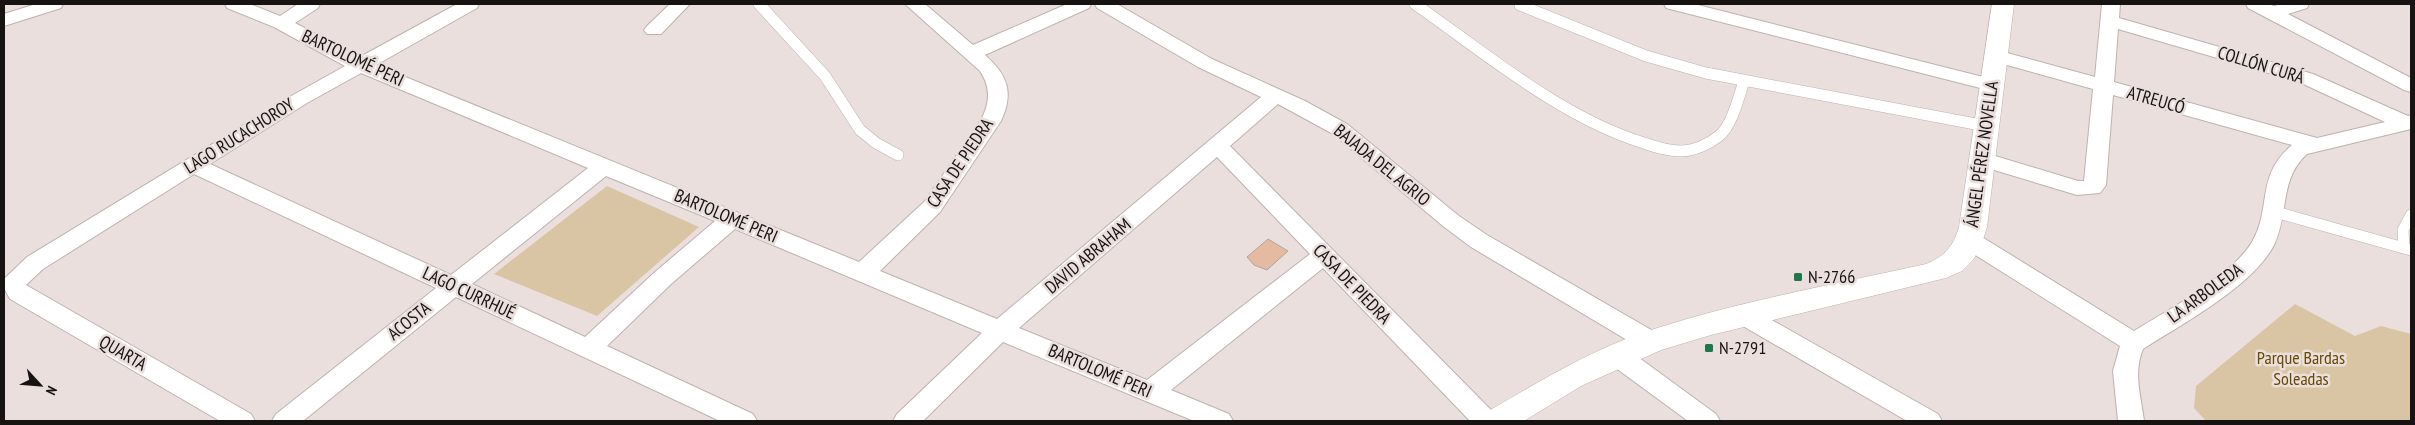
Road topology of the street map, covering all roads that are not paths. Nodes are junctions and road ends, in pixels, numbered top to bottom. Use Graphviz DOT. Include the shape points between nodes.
graph roads {
  1 [pos="54,4"];
  2 [pos="234,4"];
  3 [pos="312,4"];
  4 [pos="470,4"];
  5 [pos="682,4"];
  6 [pos="759,4"];
  7 [pos="914,4"];
  8 [pos="1082,4"];
  9 [pos="1104,4"];
  10 [pos="1415,4"];
  11 [pos="1673,4"];
  12 [pos="2003,4"];
  13 [pos="2255,4"];
  14 [pos="2300,4"];
  15 [pos="1520,5"];
  16 [pos="2111,12"];
  17 [pos="2272,13"];
  18 [pos="4,20"];
  19 [pos="281,23"];
  20 [pos="654,30"];
  21 [pos="972,53"];
  22 [pos="1996,56"];
  23 [pos="359,64"];
  24 [pos="1744,81"];
  25 [pos="1992,85"];
  26 [pos="2104,86"];
  27 [pos="2411,86"];
  28 [pos="1275,96"];
  29 [pos="2409,122"];
  30 [pos="1986,126"];
  31 [pos="2317,145"];
  32 [pos="1218,147"];
  33 [pos="898,155"];
  34 [pos="1982,159"];
  35 [pos="193,165"];
  36 [pos="604,166"];
  37 [pos="2272,211"];
  38 [pos="2411,215"];
  39 [pos="732,219"];
  40 [pos="1969,240"];
  41 [pos="2408,249"];
  42 [pos="1324,255"];
  43 [pos="863,273"];
  44 [pos="16,280"];
  45 [pos="453,286"];
  46 [pos="1745,316"];
  47 [pos="1000,330"];
  48 [pos="1651,342"];
  49 [pos="2134,343"];
  50 [pos="588,349"];
  51 [pos="1618,356"];
  52 [pos="1150,392"];
  53 [pos="242,421"];
  54 [pos="285,421"];
  55 [pos="744,421"];
  56 [pos="906,421"];
  57 [pos="1220,421"];
  58 [pos="1486,421"];
  59 [pos="1498,421"];
  60 [pos="1707,421"];
  61 [pos="1929,421"];
  62 [pos="2131,421"];
  1 -- 18 [label="street"];
  2 -- 19 [label="street, BARTOLOMÉ PERI"];
  3 -- 19 [label="street"];
  4 -- 23 [label="street, LAGO RUCACHOROY"];
  5 -- 20 [label="street"];
  6 -- 33 [label="lane" via="825,76 860,130"];
  7 -- 21 [label="street, CASA DE PIEDRA"];
  8 -- 21 [label="street"];
  9 -- 28 [label="street, BAJADA DEL AGRIO" via="1205,63"];
  10 -- 24 [label="lane" via="1557,103 1617,134 1653,146 1681,151 1701,147 1721,135 1736,107"];
  11 -- 25 [label="street"];
  12 -- 22 [label="main road, ÁNGEL PÉREZ NOVELLA"];
  13 -- 17 [label="street"];
  14 -- 17 [label="street"];
  15 -- 24 [label="lane" via="1646,56 1706,74"];
  16 -- 26 [label="street"];
  16 -- 29 [label="street, COLLÓN CURÁ" via="2306,78"];
  17 -- 27 [label="street"];
  19 -- 23 [label="street, BARTOLOMÉ PERI"];
  21 -- 43 [label="street, CASA DE PIEDRA" via="991,73 999,93 998,106 991,121 932,207"];
  22 -- 25 [label="main road, ÁNGEL PÉREZ NOVELLA"];
  22 -- 26 [label="street, ATREUCÓ"];
  23 -- 35 [label="street, LAGO RUCACHOROY"];
  23 -- 36 [label="street, BARTOLOMÉ PERI"];
  24 -- 30 [label="lane"];
  25 -- 30 [label="main road, ÁNGEL PÉREZ NOVELLA"];
  26 -- 31 [label="street, ATREUCÓ"];
  26 -- 34 [label="street" via="2096,180 2092,188 2066,185"];
  28 -- 32 [label="street, DAVID ABRAHAM"];
  28 -- 48 [label="street, BAJADA DEL AGRIO" via="1340,129 1479,241"];
  29 -- 31 [label="street, LA ARBOLEDA"];
  30 -- 34 [label="main road, ÁNGEL PÉREZ NOVELLA"];
  31 -- 37 [label="street, LA ARBOLEDA" via="2289,156 2279,178"];
  32 -- 42 [label="street, CASA DE PIEDRA"];
  32 -- 47 [label="street, DAVID ABRAHAM"];
  34 -- 40 [label="main road, ÁNGEL PÉREZ NOVELLA"];
  35 -- 44 [label="street, LAGO RUCACHOROY" via="35,263"];
  35 -- 45 [label="street, LAGO CURRHUÉ"];
  36 -- 39 [label="street, BARTOLOMÉ PERI"];
  36 -- 45 [label="street, ACOSTA"];
  37 -- 41 [label="lane"];
  37 -- 49 [label="street, LA ARBOLEDA" via="2269,230 2250,262"];
  38 -- 41 [label="lane" via="2405,221 2402,235"];
  39 -- 43 [label="street, BARTOLOMÉ PERI"];
  39 -- 50 [label="street"];
  40 -- 46 [label="main road, ÁNGEL PÉREZ NOVELLA" via="1956,262 1943,269"];
  40 -- 49 [label="street"];
  42 -- 52 [label="street"];
  42 -- 58 [label="street, CASA DE PIEDRA"];
  43 -- 47 [label="street, BARTOLOMÉ PERI"];
  44 -- 53 [label="street, QUARTA" via="14,285 18,293"];
  45 -- 50 [label="street, LAGO CURRHUÉ"];
  45 -- 54 [label="street, ACOSTA"];
  46 -- 48 [label="main road, ÁNGEL PÉREZ NOVELLA"];
  46 -- 61 [label="street"];
  47 -- 52 [label="street, BARTOLOMÉ PERI"];
  47 -- 56 [label="street, DAVID ABRAHAM"];
  48 -- 51 [label="main road, ÁNGEL PÉREZ NOVELLA"];
  49 -- 62 [label="street" via="2125,364"];
  50 -- 55 [label="street, LAGO CURRHUÉ"];
  51 -- 59 [label="main road, ÁNGEL PÉREZ NOVELLA" via="1570,378"];
  51 -- 60 [label="street"];
  52 -- 57 [label="street, BARTOLOMÉ PERI"];
}
